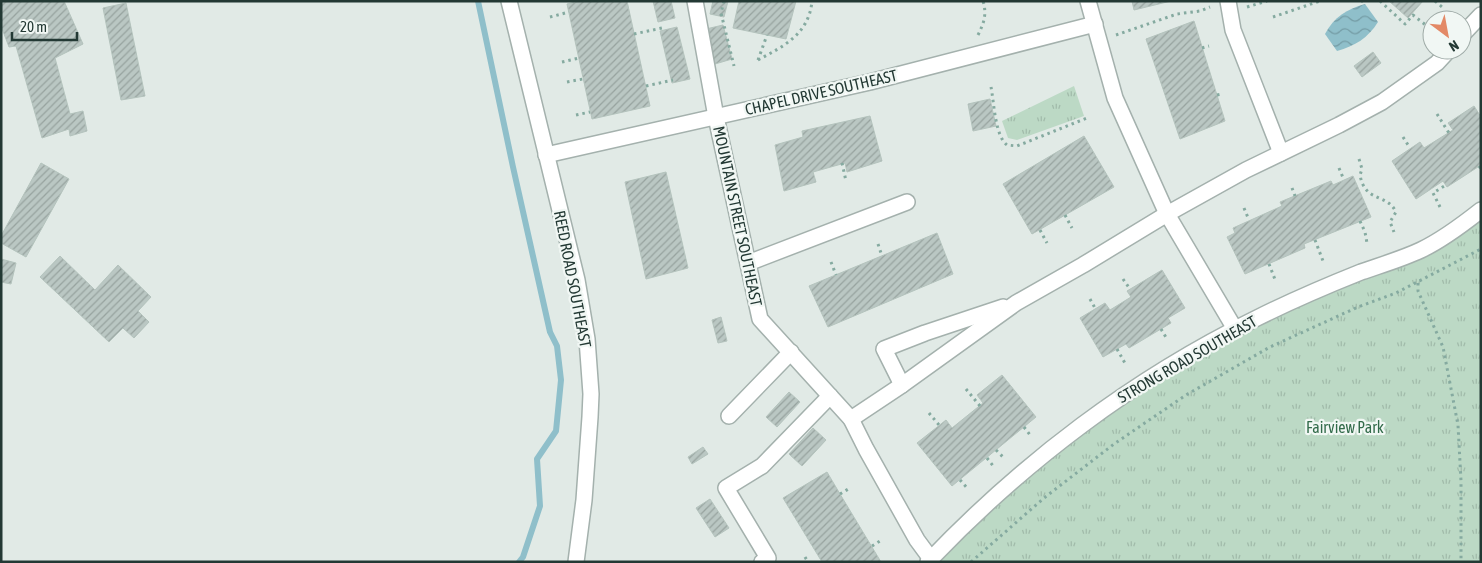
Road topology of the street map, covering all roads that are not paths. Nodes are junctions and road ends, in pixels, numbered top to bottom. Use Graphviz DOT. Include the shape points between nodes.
graph roads {
  1 [pos="509,1"];
  2 [pos="695,1"];
  3 [pos="1088,1"];
  4 [pos="1221,4"];
  5 [pos="1481,15"];
  6 [pos="1095,24"];
  7 [pos="1472,25"];
  8 [pos="1440,60"];
  9 [pos="716,117"];
  10 [pos="1281,153"];
  11 [pos="546,156"];
  12 [pos="906,202"];
  13 [pos="1481,210"];
  14 [pos="1167,214"];
  15 [pos="748,263"];
  16 [pos="1016,303"];
  17 [pos="1235,329"];
  18 [pos="791,352"];
  19 [pos="902,386"];
  20 [pos="830,396"];
  21 [pos="730,416"];
  22 [pos="852,419"];
  23 [pos="929,560"];
  24 [pos="576,562"];
  25 [pos="762,562"];
  1 -- 11 [label="street, REED ROAD SOUTHEAST"];
  2 -- 9 [label="street, MOUNTAIN STREET SOUTHEAST"];
  3 -- 6 [label="street"];
  4 -- 10 [label="street"];
  5 -- 7 [label="street"];
  6 -- 9 [label="street, CHAPEL DRIVE SOUTHEAST" via="870,82"];
  6 -- 14 [label="street" via="1116,98"];
  8 -- 10 [label="street" via="1382,102"];
  9 -- 11 [label="street, CHAPEL DRIVE SOUTHEAST"];
  9 -- 15 [label="street, MOUNTAIN STREET SOUTHEAST"];
  10 -- 14 [label="street"];
  11 -- 24 [label="street, REED ROAD SOUTHEAST" via="576,280 590,374 584,500"];
  12 -- 15 [label="street"];
  13 -- 17 [label="street, STRONG ROAD SOUTHEAST" via="1421,250 1326,286"];
  14 -- 16 [label="street"];
  14 -- 17 [label="street"];
  15 -- 18 [label="street, MOUNTAIN STREET SOUTHEAST" via="760,319"];
  16 -- 19 [label="street"];
  16 -- 19 [label="street" via="884,349"];
  17 -- 23 [label="street, STRONG ROAD SOUTHEAST" via="1140,384 1063,440 987,504"];
  18 -- 20 [label="street, MOUNTAIN STREET SOUTHEAST"];
  18 -- 21 [label="street"];
  19 -- 22 [label="street"];
  20 -- 22 [label="street, MOUNTAIN STREET SOUTHEAST"];
  20 -- 25 [label="street" via="762,466 726,488 768,558"];
  22 -- 23 [label="street, MOUNTAIN STREET SOUTHEAST"];
}
